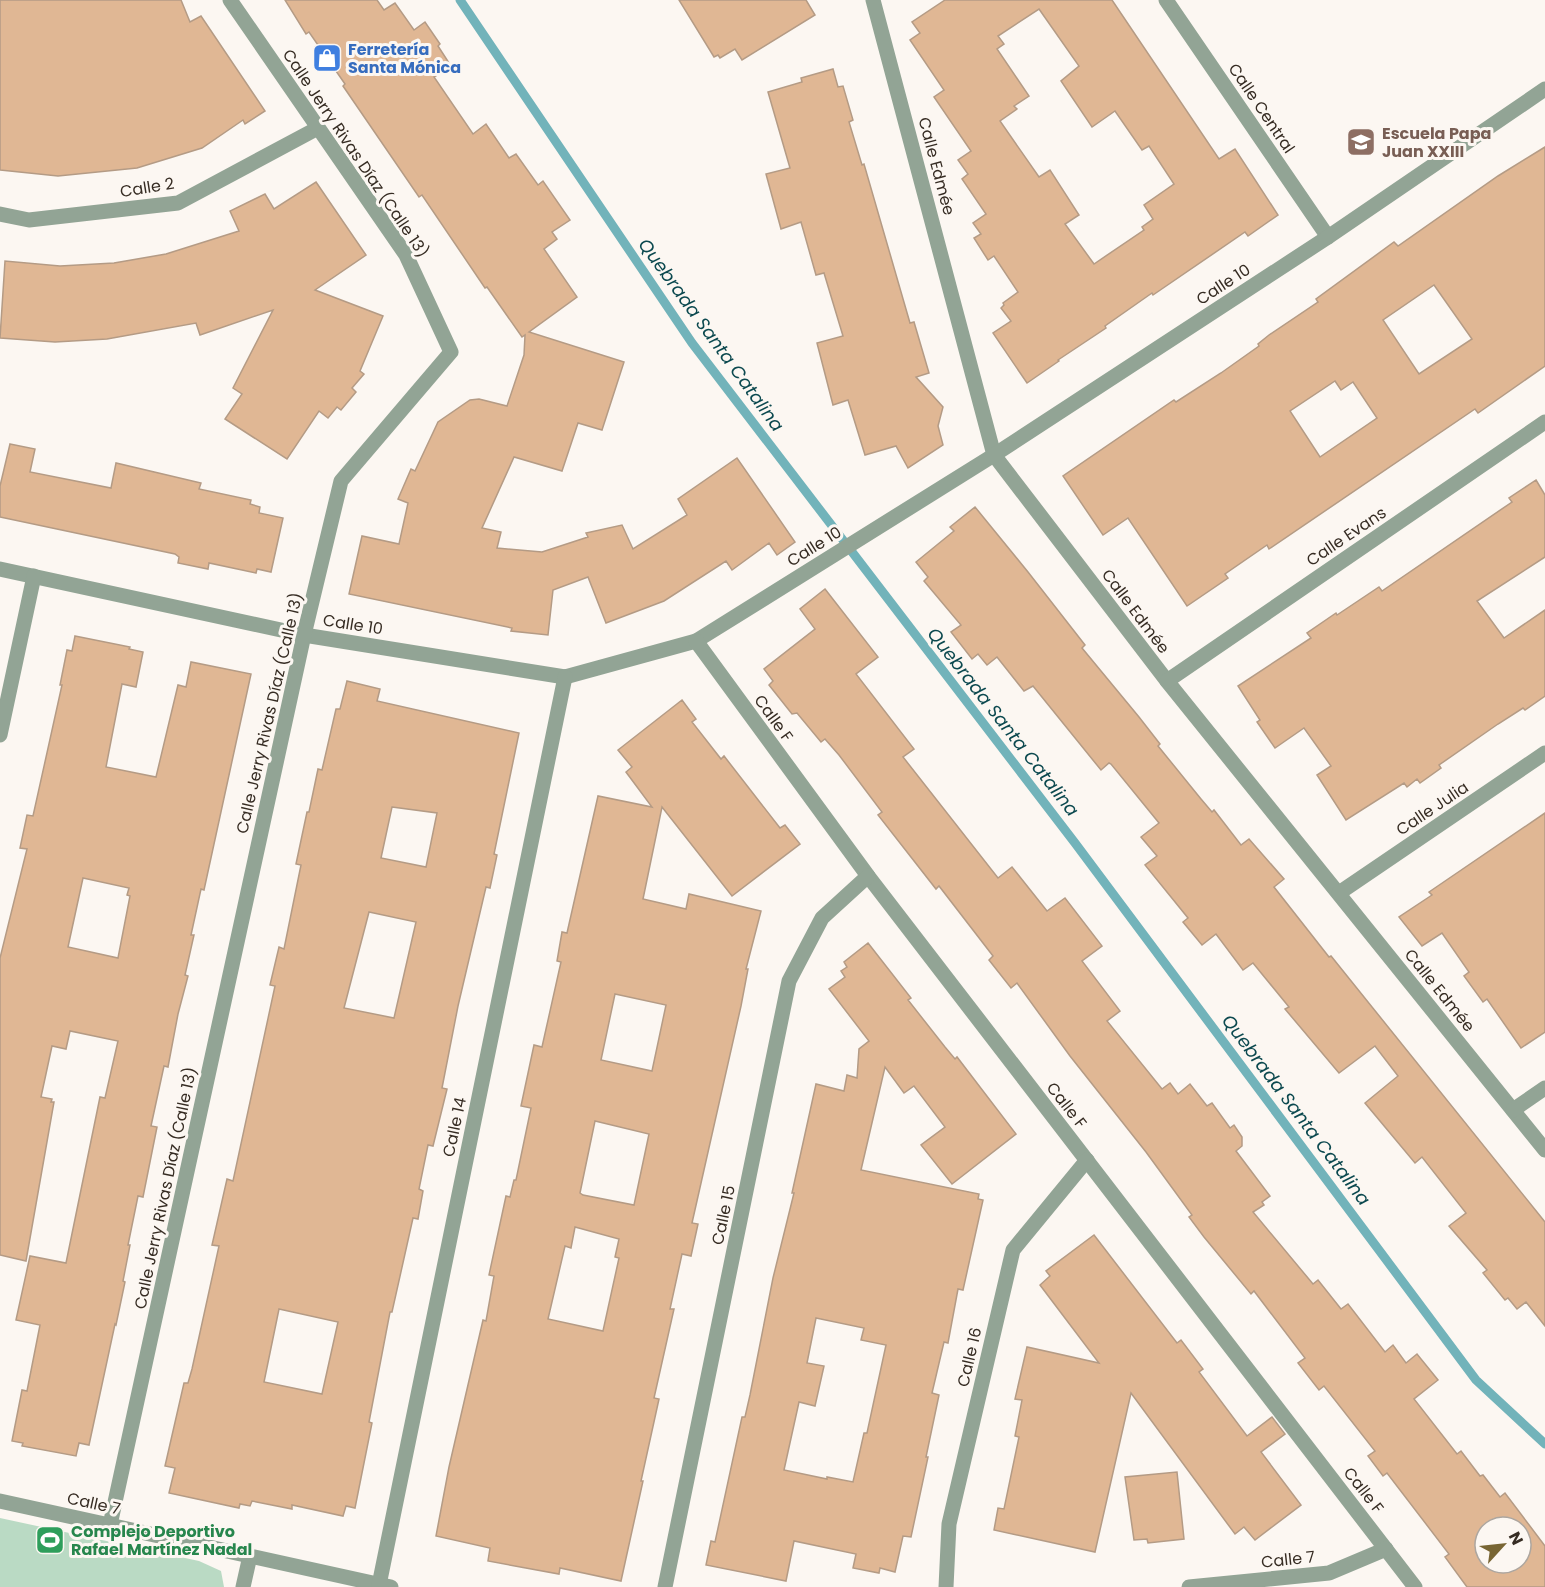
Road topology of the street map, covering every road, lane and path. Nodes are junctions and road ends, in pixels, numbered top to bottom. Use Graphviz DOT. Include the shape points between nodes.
graph roads {
  1 [pos="230,0"];
  2 [pos="1166,0"];
  3 [pos="877,1"];
  4 [pos="1545,89"];
  5 [pos="318,128"];
  6 [pos="0,214"];
  7 [pos="1328,237"];
  8 [pos="1545,422"];
  9 [pos="994,455"];
  10 [pos="0,569"];
  11 [pos="34,576"];
  12 [pos="304,635"];
  13 [pos="696,641"];
  14 [pos="565,676"];
  15 [pos="1167,681"];
  16 [pos="0,735"];
  17 [pos="1545,753"];
  18 [pos="868,876"];
  19 [pos="1339,893"];
  20 [pos="1545,1088"];
  21 [pos="1513,1110"];
  22 [pos="1545,1150"];
  23 [pos="1087,1160"];
  24 [pos="0,1501"];
  25 [pos="110,1525"];
  26 [pos="1386,1549"];
  27 [pos="250,1556"];
  28 [pos="385,1586"];
  29 [pos="243,1587"];
  30 [pos="665,1587"];
  31 [pos="946,1587"];
  32 [pos="1189,1587"];
  33 [pos="1415,1587"];
  1 -- 5 [label="street, Calle Jerry Rivas Díaz (Calle 13)"];
  2 -- 7 [label="street, Calle Central"];
  3 -- 9 [label="street, Calle Edmée"];
  4 -- 7 [label="street, Calle 10"];
  5 -- 6 [label="street, Calle 2" via="178,203 29,220"];
  5 -- 12 [label="street, Calle Jerry Rivas Díaz (Calle 13)" via="406,255 451,352 341,481"];
  7 -- 9 [label="street, Calle 10"];
  8 -- 15 [label="street, Calle Evans"];
  9 -- 13 [label="street, Calle 10"];
  9 -- 15 [label="street, Calle Edmée"];
  10 -- 11 [label="street, Calle 10"];
  11 -- 12 [label="street, Calle 10"];
  11 -- 16 [label="street"];
  12 -- 14 [label="street, Calle 10"];
  12 -- 25 [label="street, Calle Jerry Rivas Díaz (Calle 13)"];
  13 -- 14 [label="street, Calle 10"];
  13 -- 18 [label="street, Calle F"];
  14 -- 28 [label="street, Calle 14"];
  15 -- 19 [label="street, Calle Edmée"];
  17 -- 19 [label="street, Calle Julia"];
  18 -- 23 [label="street, Calle F"];
  18 -- 30 [label="street, Calle 15" via="822,918 789,981"];
  19 -- 21 [label="street, Calle Edmée"];
  20 -- 21 [label="street"];
  21 -- 22 [label="street, Calle Edmée"];
  23 -- 26 [label="street, Calle F"];
  23 -- 31 [label="street, Calle 16" via="1013,1250 949,1524"];
  24 -- 25 [label="street, Calle 7"];
  25 -- 27 [label="street, Calle 7"];
  26 -- 32 [label="street, Calle 7" via="1329,1573"];
  26 -- 33 [label="street, Calle F"];
  27 -- 28 [label="street, Calle 7"];
  27 -- 29 [label="street"];
}
